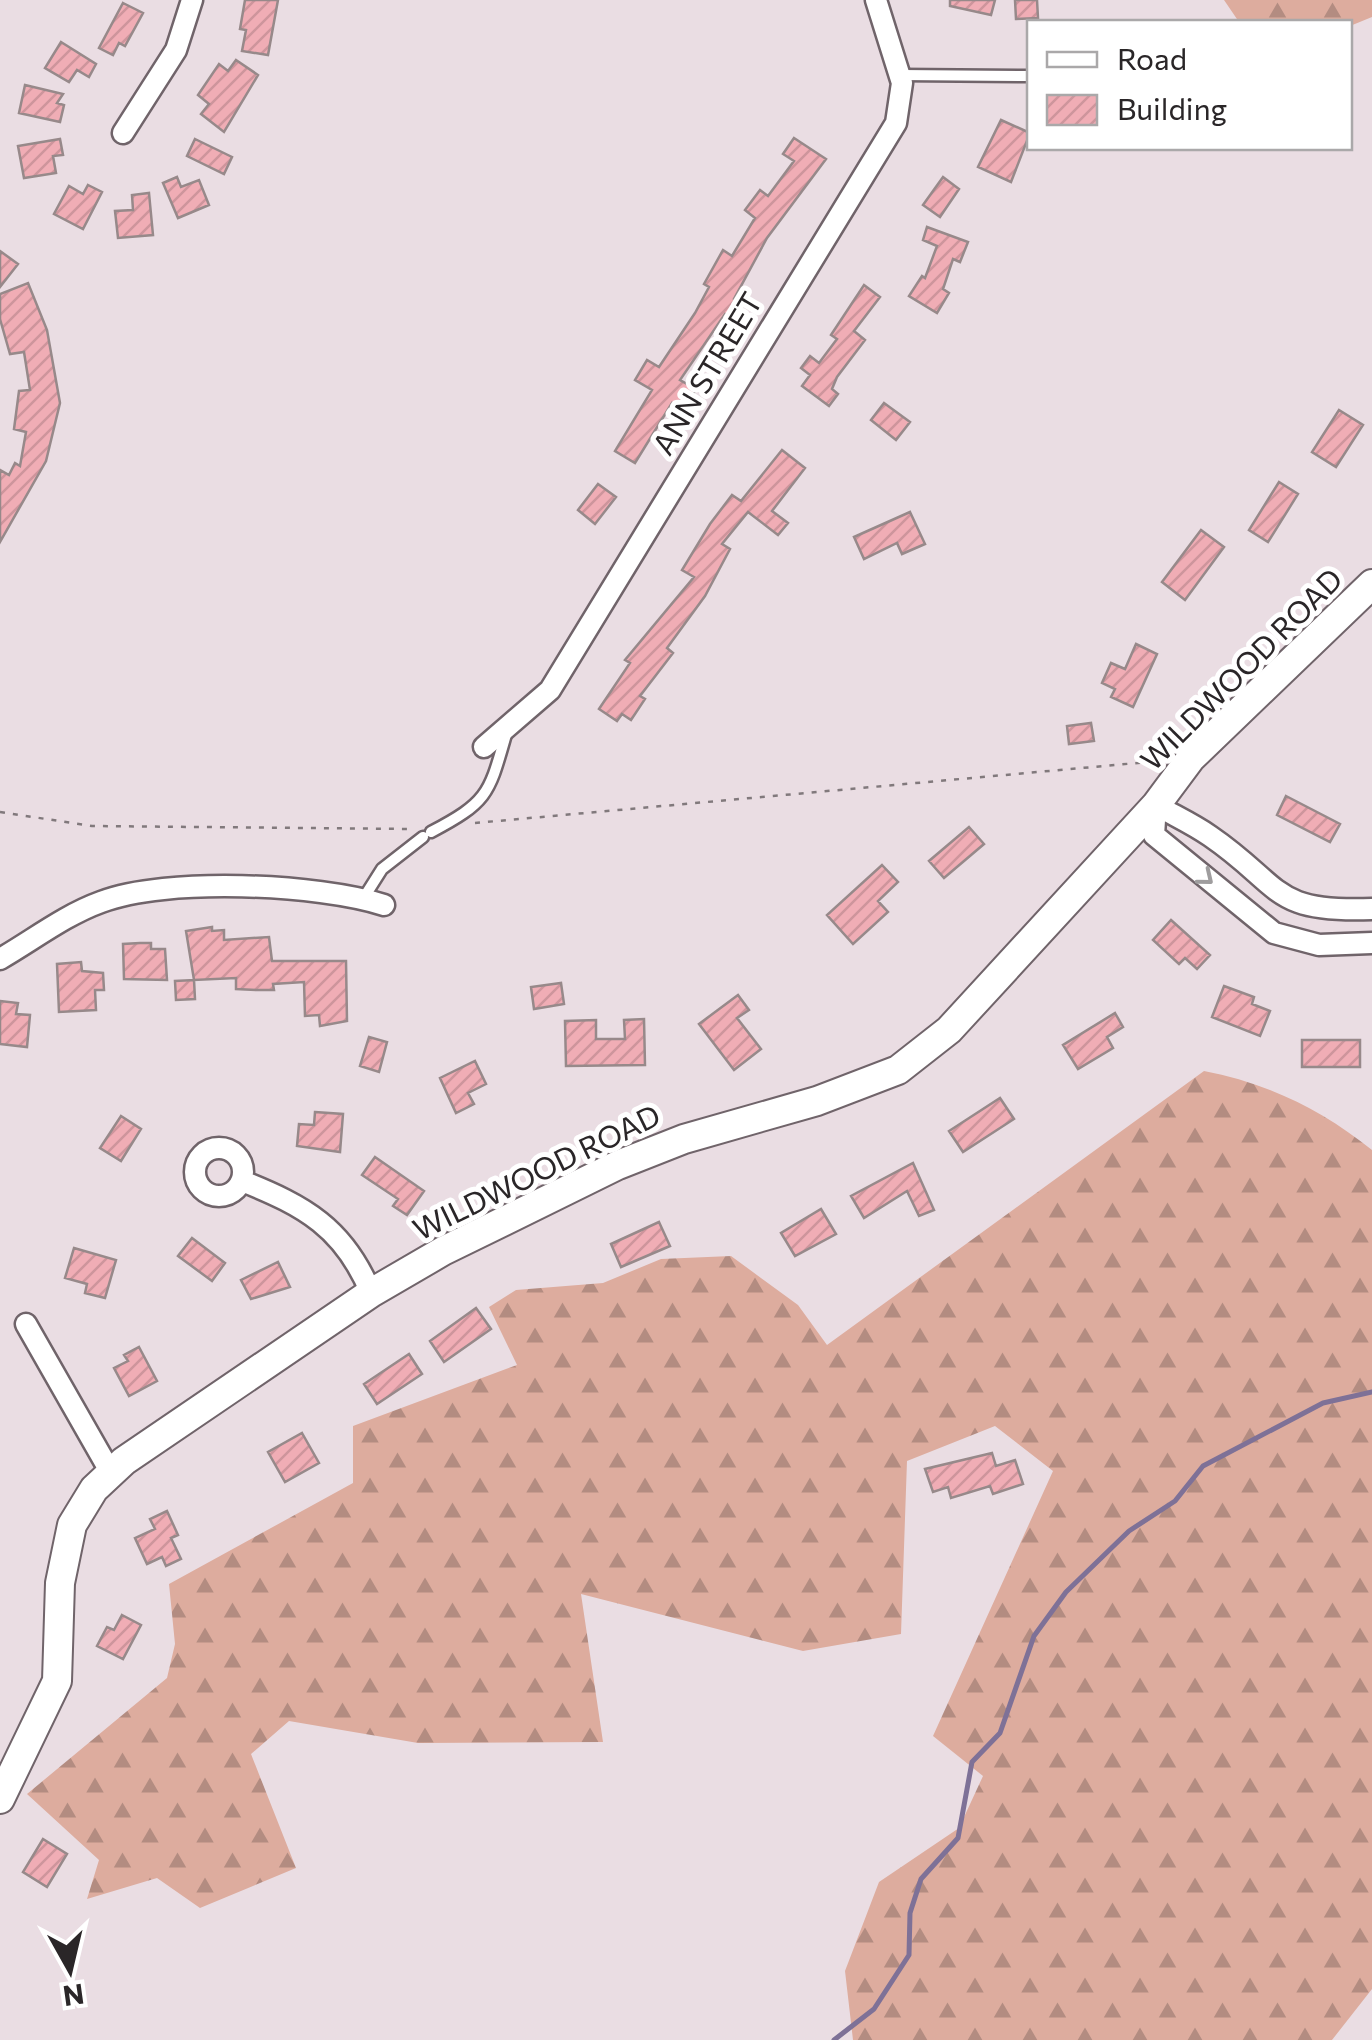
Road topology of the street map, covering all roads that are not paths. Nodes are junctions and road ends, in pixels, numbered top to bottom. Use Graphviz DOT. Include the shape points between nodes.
graph roads {
  1 [pos="192,0"];
  2 [pos="876,0"];
  3 [pos="900,74"];
  4 [pos="1027,76"];
  5 [pos="123,133"];
  6 [pos="1372,584"];
  7 [pos="509,726"];
  8 [pos="484,747"];
  9 [pos="1156,805"];
  10 [pos="374,902"];
  11 [pos="1372,910"];
  12 [pos="1372,943"];
  13 [pos="0,960"];
  14 [pos="242,1180"];
  15 [pos="372,1294"];
  16 [pos="26,1324"];
  17 [pos="111,1474"];
  18 [pos="0,1800"];
  1 -- 5 [label="street" via="176,50"];
  2 -- 3 [label="street, ANN STREET"];
  3 -- 4 [label="lane"];
  3 -- 7 [label="street, ANN STREET" via="900,111 890,135 550,690"];
  6 -- 9 [label="street, WILDWOOD ROAD" via="1191,758"];
  7 -- 8 [label="street, ANN STREET"];
  7 -- 10 [label="lane" via="488,794 382,869"];
  9 -- 11 [label="street" via="1210,836 1282,898 1325,911"];
  9 -- 12 [label="street, one-way" via="1154,836 1274,933 1319,945"];
  9 -- 15 [label="street, WILDWOOD ROAD" via="949,1030 898,1070 618,1164"];
  10 -- 13 [label="street" via="319,890 127,895 82,910"];
  14 -- 15 [label="street" via="288,1199 333,1232 356,1257"];
  15 -- 17 [label="street, WILDWOOD ROAD"];
  16 -- 17 [label="street"];
  17 -- 18 [label="street, WILDWOOD ROAD" via="72,1525 60,1582 57,1681"];
}
